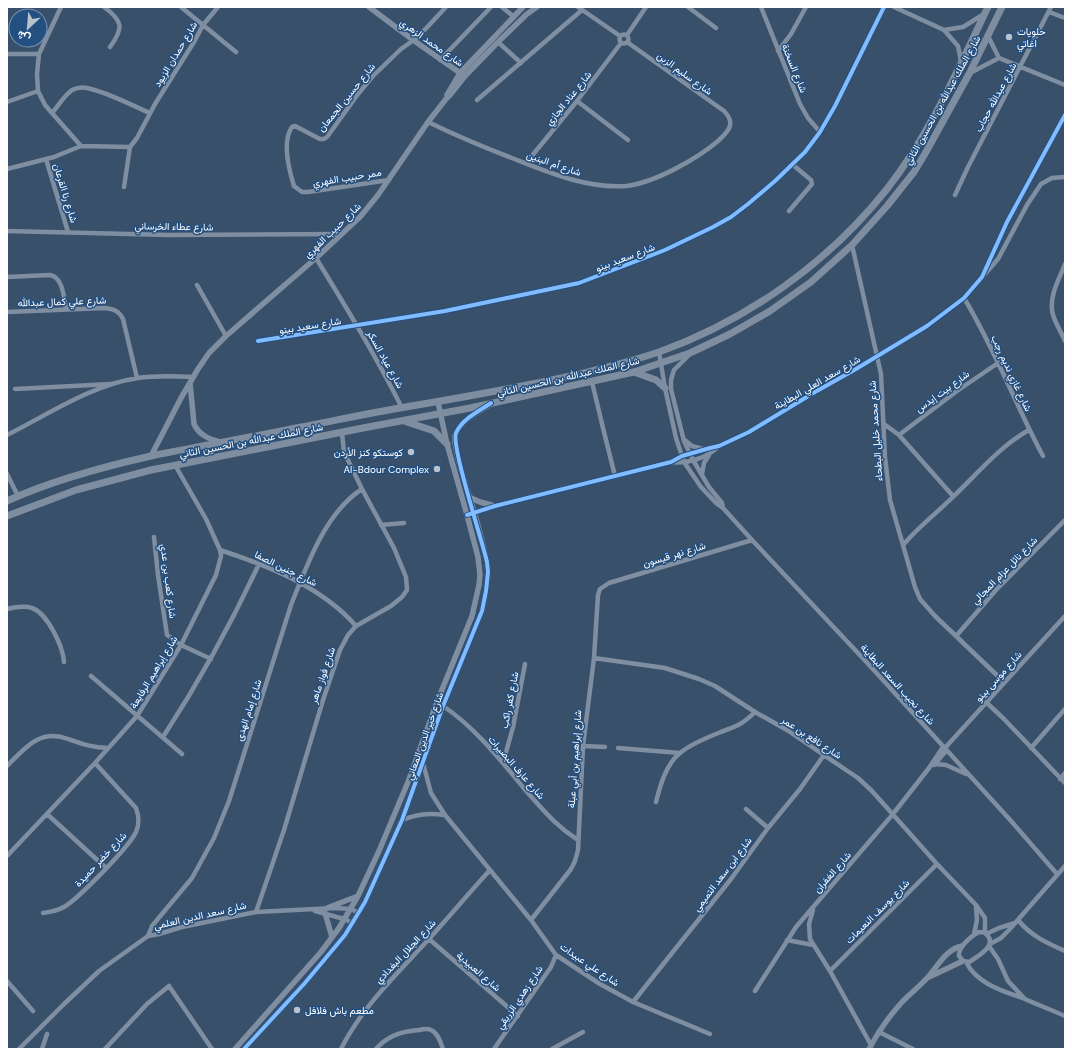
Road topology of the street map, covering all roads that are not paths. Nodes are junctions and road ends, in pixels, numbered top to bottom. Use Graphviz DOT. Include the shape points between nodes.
graph roads {
  1 [pos="61,7"];
  2 [pos="104,7"];
  3 [pos="181,7"];
  4 [pos="218,7"];
  5 [pos="369,7"];
  6 [pos="446,7"];
  7 [pos="491,7"];
  8 [pos="502,7"];
  9 [pos="523,7"];
  10 [pos="537,7"];
  11 [pos="646,7"];
  12 [pos="688,7"];
  13 [pos="760,7"];
  14 [pos="806,7"];
  15 [pos="884,7"];
  16 [pos="894,7"];
  17 [pos="1002,7"];
  18 [pos="580,8"];
  19 [pos="1050,9"];
  20 [pos="987,10"];
  21 [pos="514,17"];
  22 [pos="1065,18"];
  23 [pos="203,24"];
  24 [pos="716,28"];
  25 [pos="944,30"];
  26 [pos="620,36"];
  27 [pos="627,36"];
  28 [pos="988,36"];
  29 [pos="413,40"];
  30 [pos="498,42"];
  31 [pos="627,42"];
  32 [pos="621,43"];
  33 [pos="110,47"];
  34 [pos="778,50"];
  35 [pos="236,52"];
  36 [pos="7,54"];
  37 [pos="39,54"];
  38 [pos="999,58"];
  39 [pos="440,60"];
  40 [pos="961,62"];
  41 [pos="521,63"];
  42 [pos="1021,66"];
  43 [pos="462,74"];
  44 [pos="969,74"];
  45 [pos="1065,85"];
  46 [pos="38,91"];
  47 [pos="478,100"];
  48 [pos="578,101"];
  49 [pos="7,102"];
  50 [pos="150,113"];
  51 [pos="52,114"];
  52 [pos="1065,116"];
  53 [pos="731,121"];
  54 [pos="428,122"];
  55 [pos="290,130"];
  56 [pos="820,132"];
  57 [pos="628,140"];
  58 [pos="81,146"];
  59 [pos="130,147"];
  60 [pos="46,159"];
  61 [pos="526,164"];
  62 [pos="793,165"];
  63 [pos="7,168"];
  64 [pos="1065,177"];
  65 [pos="389,180"];
  66 [pos="124,186"];
  67 [pos="955,195"];
  68 [pos="789,212"];
  69 [pos="7,231"];
  70 [pos="68,232"];
  71 [pos="342,234"];
  72 [pos="852,245"];
  73 [pos="316,258"];
  74 [pos="1065,264"];
  75 [pos="7,277"];
  76 [pos="982,277"];
  77 [pos="197,285"];
  78 [pos="964,298"];
  79 [pos="66,309"];
  80 [pos="7,312"];
  81 [pos="358,325"];
  82 [pos="226,336"];
  83 [pos="258,341"];
  84 [pos="1065,341"];
  85 [pos="659,352"];
  86 [pos="690,353"];
  87 [pos="876,357"];
  88 [pos="661,363"];
  89 [pos="998,363"];
  90 [pos="634,372"];
  91 [pos="193,377"];
  92 [pos="137,378"];
  93 [pos="592,382"];
  94 [pos="116,383"];
  95 [pos="190,383"];
  96 [pos="15,388"];
  97 [pos="665,388"];
  98 [pos="438,402"];
  99 [pos="491,403"];
  100 [pos="402,408"];
  101 [pos="441,413"];
  102 [pos="402,420"];
  103 [pos="884,424"];
  104 [pos="1029,430"];
  105 [pos="342,433"];
  106 [pos="899,435"];
  107 [pos="7,436"];
  108 [pos="684,441"];
  109 [pos="220,442"];
  110 [pos="447,444"];
  111 [pos="719,446"];
  112 [pos="704,449"];
  113 [pos="691,454"];
  114 [pos="709,455"];
  115 [pos="151,456"];
  116 [pos="682,456"];
  117 [pos="1043,456"];
  118 [pos="693,460"];
  119 [pos="671,462"];
  120 [pos="684,462"];
  121 [pos="175,465"];
  122 [pos="7,474"];
  123 [pos="702,474"];
  124 [pos="615,476"];
  125 [pos="362,489"];
  126 [pos="18,496"];
  127 [pos="953,496"];
  128 [pos="469,497"];
  129 [pos="7,501"];
  130 [pos="495,506"];
  131 [pos="724,508"];
  132 [pos="474,513"];
  133 [pos="467,515"];
  134 [pos="7,516"];
  135 [pos="1065,520"];
  136 [pos="404,523"];
  137 [pos="381,525"];
  138 [pos="154,537"];
  139 [pos="752,540"];
  140 [pos="904,544"];
  141 [pos="220,550"];
  142 [pos="259,564"];
  143 [pos="300,583"];
  144 [pos="603,586"];
  145 [pos="7,609"];
  146 [pos="1065,616"];
  147 [pos="356,626"];
  148 [pos="956,635"];
  149 [pos="181,645"];
  150 [pos="594,658"];
  151 [pos="211,659"];
  152 [pos="64,662"];
  153 [pos="525,664"];
  154 [pos="91,676"];
  155 [pos="1004,682"];
  156 [pos="987,702"];
  157 [pos="443,706"];
  158 [pos="1065,709"];
  159 [pos="755,712"];
  160 [pos="137,716"];
  161 [pos="163,737"];
  162 [pos="582,746"];
  163 [pos="605,747"];
  164 [pos="108,748"];
  165 [pos="618,748"];
  166 [pos="1031,748"];
  167 [pos="944,749"];
  168 [pos="680,753"];
  169 [pos="182,754"];
  170 [pos="824,755"];
  171 [pos="95,763"];
  172 [pos="423,763"];
  173 [pos="503,763"];
  174 [pos="935,764"];
  175 [pos="7,766"];
  176 [pos="929,768"];
  177 [pos="1065,773"];
  178 [pos="969,775"];
  179 [pos="1060,779"];
  180 [pos="1065,783"];
  181 [pos="656,802"];
  182 [pos="746,809"];
  183 [pos="47,814"];
  184 [pos="893,814"];
  185 [pos="445,815"];
  186 [pos="402,820"];
  187 [pos="768,828"];
  188 [pos="578,840"];
  189 [pos="7,856"];
  190 [pos="936,864"];
  191 [pos="1065,866"];
  192 [pos="106,868"];
  193 [pos="490,870"];
  194 [pos="1057,874"];
  195 [pos="358,896"];
  196 [pos="976,905"];
  197 [pos="814,906"];
  198 [pos="350,909"];
  199 [pos="326,910"];
  200 [pos="256,912"];
  201 [pos="43,913"];
  202 [pos="359,913"];
  203 [pos="344,919"];
  204 [pos="531,920"];
  205 [pos="1016,922"];
  206 [pos="353,923"];
  207 [pos="986,933"];
  208 [pos="974,934"];
  209 [pos="148,936"];
  210 [pos="332,937"];
  211 [pos="429,939"];
  212 [pos="787,940"];
  213 [pos="813,945"];
  214 [pos="989,945"];
  215 [pos="962,946"];
  216 [pos="1065,951"];
  217 [pos="556,955"];
  218 [pos="964,962"];
  219 [pos="830,971"];
  220 [pos="928,977"];
  221 [pos="7,981"];
  222 [pos="755,991"];
  223 [pos="1025,999"];
  224 [pos="634,1002"];
  225 [pos="33,1011"];
  226 [pos="518,1016"];
  227 [pos="1065,1016"];
  228 [pos="583,1032"];
  229 [pos="879,1032"];
  230 [pos="47,1034"];
  231 [pos="710,1034"];
  232 [pos="870,1047"];
  233 [pos="19,1049"];
  234 [pos="42,1049"];
  235 [pos="105,1049"];
  236 [pos="212,1049"];
  237 [pos="234,1049"];
  238 [pos="244,1049"];
  239 [pos="341,1049"];
  240 [pos="376,1049"];
  241 [pos="443,1049"];
  242 [pos="494,1049"];
  243 [pos="552,1049"];
  244 [pos="913,1049"];
  1 -- 37 [label="street"];
  2 -- 33 [label="street" via="118,18 120,25 118,36"];
  3 -- 23 [label="street"];
  4 -- 23 [label="street, شارع حمدان الزيود"];
  5 -- 29 [label="street, شارع محمد الزهري"];
  6 -- 29 [label="street, شارع حسين الجمعان"];
  7 -- 39 [label="street"];
  8 -- 21 [label="street"];
  9 -- 21 [label="street, شارع حبيب الفهري"];
  10 -- 30 [label="street, شارع حبيب الفهري"];
  11 -- 27 [label="street"];
  12 -- 24 [label="street"];
  13 -- 34 [label="street, شارع السخنة"];
  14 -- 34 [label="street" via="791,34"];
  15 -- 56 [label="street, شارع سعيد بينو"];
  16 -- 25 [label="street"];
  17 -- 28 [label="highway, شارع الملك عبدالله بن الحسين الثاني"];
  18 -- 26 [label="street"];
  18 -- 41 [label="street"];
  19 -- 22 [label="street"];
  19 -- 42 [label="street, شارع عبدالله حجاب"];
  20 -- 25 [label="street" via="963,27"];
  20 -- 40 [label="highway, شارع الملك عبدالله بن الحسين الثاني"];
  21 -- 43 [label="street, شارع حبيب الفهري"];
  23 -- 35 [label="street"];
  23 -- 50 [label="street, شارع حمدان الزيود"];
  25 -- 40 [label="street" via="958,46"];
  26 -- 27 [label="street"];
  26 -- 32 [label="street"];
  27 -- 31 [label="street"];
  28 -- 38 [label="street"];
  28 -- 44 [label="highway, شارع الملك عبدالله بن الحسين الثاني"];
  29 -- 39 [label="street, شارع محمد الزهري"];
  29 -- 55 [label="street, شارع حسين الجمعان" via="373,76 327,137 320,139 295,126"];
  30 -- 41 [label="street"];
  30 -- 43 [label="street, شارع حبيب الفهري"];
  31 -- 32 [label="street"];
  31 -- 53 [label="street, شارع سليم الزبن" via="724,111"];
  32 -- 48 [label="street, شارع عناد الجازي"];
  34 -- 56 [label="street, شارع السخنة" via="804,113"];
  36 -- 37 [label="street"];
  37 -- 46 [label="street"];
  38 -- 42 [label="street"];
  38 -- 44 [label="street"];
  39 -- 43 [label="street, شارع محمد الزهري"];
  40 -- 85 [label="highway, شارع الملك عبدالله بن الحسين الثاني" via="932,120 908,160 887,189 832,248 798,277 752,307 716,328"];
  41 -- 47 [label="street"];
  42 -- 45 [label="street"];
  42 -- 67 [label="street, شارع عبدالله حجاب"];
  43 -- 54 [label="street, شارع حبيب الفهري"];
  44 -- 72 [label="highway, شارع الملك عبدالله بن الحسين الثاني" via="914,172"];
  46 -- 49 [label="street"];
  46 -- 51 [label="street"];
  48 -- 57 [label="street"];
  48 -- 61 [label="street, شارع عناد الجازي"];
  50 -- 51 [label="street" via="97,91 80,88 66,96"];
  50 -- 59 [label="street, شارع حمدان الزيود"];
  51 -- 58 [label="street"];
  52 -- 76 [label="street, شارع سعد العلي البطاينة" via="1007,222"];
  53 -- 61 [label="street, شارع أم البنين" via="726,134 704,151 663,174 628,186 580,182"];
  54 -- 61 [label="street, شارع أم البنين"];
  54 -- 65 [label="street, شارع حبيب الفهري"];
  55 -- 65 [label="street, ممر حبيب الفهري" via="289,166 294,186 302,192"];
  56 -- 62 [label="street, شارع سعيد بينو"];
  58 -- 59 [label="street"];
  58 -- 60 [label="street"];
  59 -- 66 [label="street"];
  60 -- 63 [label="street"];
  60 -- 70 [label="street, شارع رنا القرعان"];
  62 -- 68 [label="street" via="811,180 812,184"];
  62 -- 81 [label="street, شارع سعيد بينو" via="731,217 665,250 605,274 579,283 498,300"];
  64 -- 76 [label="street" via="1052,178 1041,184 998,259"];
  65 -- 71 [label="street, شارع حبيب الفهري" via="370,206"];
  69 -- 70 [label="street, شارع عطاء الخرساني"];
  70 -- 71 [label="street, شارع عطاء الخرساني" via="169,235"];
  71 -- 73 [label="street, شارع حبيب الفهري"];
  72 -- 86 [label="highway, شارع الملك عبدالله بن الحسين الثاني" via="811,282 770,311"];
  72 -- 87 [label="street, شارع محمد خليل البطحاء"];
  73 -- 81 [label="street, شارع عياد السكر"];
  73 -- 82 [label="street, شارع حبيب الفهري"];
  74 -- 84 [label="street" via="1054,289 1052,303 1053,315"];
  75 -- 79 [label="street" via="56,277 60,282"];
  76 -- 78 [label="street, شارع سعد العلي البطاينة"];
  77 -- 82 [label="street"];
  78 -- 87 [label="street, شارع سعد العلي البطاينة" via="927,326"];
  78 -- 89 [label="street, شارع غازي نديم رجب"];
  79 -- 80 [label="street, شارع علي كمال عبدالله"];
  79 -- 92 [label="street, شارع علي كمال عبدالله" via="105,308 121,314"];
  81 -- 83 [label="street, شارع سعيد بينو"];
  81 -- 100 [label="street, شارع عياد السكر"];
  82 -- 91 [label="street, شارع حبيب الفهري" via="209,353"];
  85 -- 88 [label="street, شارع نجيب السعد البطاينة"];
  85 -- 98 [label="highway, شارع الملك عبدالله بن الحسين الثاني" via="551,380"];
  86 -- 88 [label="highway, شارع الملك عبدالله بن الحسين الثاني"];
  86 -- 108 [label="street, شارع نجيب السعد البطاينة" via="676,367 671,380"];
  87 -- 103 [label="street, شارع محمد خليل البطحاء" via="881,374"];
  87 -- 111 [label="street, شارع سعد العلي البطاينة" via="748,432"];
  88 -- 90 [label="highway, شارع الملك عبدالله بن الحسين الثاني"];
  88 -- 97 [label="street, شارع نجيب السعد البطاينة"];
  89 -- 104 [label="street, شارع غازي نديم رجب"];
  89 -- 106 [label="street, شارع بيت إيدس" via="956,391"];
  90 -- 93 [label="highway, شارع الملك عبدالله بن الحسين الثاني"];
  90 -- 97 [label="highway" via="656,380"];
  91 -- 92 [label="street"];
  91 -- 95 [label="street, شارع حبيب الفهري"];
  92 -- 94 [label="street"];
  93 -- 99 [label="highway, شارع الملك عبدالله بن الحسين الثاني"];
  93 -- 124 [label="street"];
  94 -- 96 [label="street"];
  94 -- 107 [label="street" via="79,398"];
  95 -- 109 [label="street" via="194,424 197,430"];
  95 -- 115 [label="street, شارع حبيب الفهري"];
  97 -- 116 [label="street, شارع نجيب السعد البطاينة"];
  98 -- 100 [label="highway, شارع الملك عبدالله بن الحسين الثاني"];
  98 -- 101 [label="street, شارع خير الدين المعاني"];
  99 -- 101 [label="highway, شارع الملك عبدالله بن الحسين الثاني"];
  99 -- 128 [label="street, شارع خير الدين المعاني" via="466,420 455,437"];
  100 -- 109 [label="highway, شارع الملك عبدالله بن الحسين الثاني"];
  101 -- 102 [label="highway, شارع الملك عبدالله بن الحسين الثاني"];
  101 -- 110 [label="street, شارع خير الدين المعاني"];
  102 -- 105 [label="highway, شارع الملك عبدالله بن الحسين الثاني"];
  102 -- 110 [label="highway" via="434,431"];
  103 -- 106 [label="street"];
  103 -- 140 [label="street, شارع محمد خليل البطحاء" via="890,500"];
  104 -- 117 [label="street, شارع غازي نديم رجب"];
  104 -- 127 [label="street" via="1008,444"];
  105 -- 121 [label="highway, شارع الملك عبدالله بن الحسين الثاني"];
  105 -- 125 [label="street, شارع فواز ماهر" via="344,452"];
  106 -- 127 [label="street"];
  108 -- 112 [label="street"];
  108 -- 113 [label="street, شارع نجيب السعد البطاينة"];
  109 -- 115 [label="highway, شارع الملك عبدالله بن الحسين الثاني"];
  110 -- 133 [label="street, شارع خير الدين المعاني"];
  111 -- 112 [label="street, شارع سعد العلي البطاينة"];
  111 -- 114 [label="street, شارع سعد العلي البطاينة"];
  112 -- 113 [label="street, شارع سعد العلي البطاينة"];
  113 -- 116 [label="street, شارع سعد العلي البطاينة"];
  113 -- 118 [label="street, شارع نجيب السعد البطاينة"];
  114 -- 118 [label="street, شارع سعد العلي البطاينة"];
  114 -- 123 [label="street, شارع سعد العلي البطاينة"];
  115 -- 126 [label="highway, شارع الملك عبدالله بن الحسين الثاني" via="71,477"];
  116 -- 119 [label="street, شارع سعد العلي البطاينة"];
  116 -- 120 [label="street, شارع نجيب السعد البطاينة"];
  118 -- 120 [label="street, شارع سعد العلي البطاينة"];
  118 -- 123 [label="street, شارع نجيب السعد البطاينة"];
  119 -- 120 [label="street, شارع سعد العلي البطاينة"];
  119 -- 124 [label="street, شارع سعد العلي البطاينة"];
  120 -- 131 [label="street, شارع نجيب السعد البطاينة" via="701,487"];
  121 -- 134 [label="highway, شارع الملك عبدالله بن الحسين الثاني" via="76,490"];
  121 -- 141 [label="street" via="206,519"];
  122 -- 126 [label="street"];
  123 -- 131 [label="street, شارع نجيب السعد البطاينة"];
  124 -- 130 [label="street, شارع سعد العلي البطاينة"];
  125 -- 137 [label="street, شارع فواز ماهر"];
  125 -- 143 [label="street, شارع إمام الهدى" via="345,502 326,529"];
  126 -- 129 [label="highway, شارع الملك عبدالله بن الحسين الثاني"];
  127 -- 140 [label="street"];
  128 -- 130 [label="street"];
  128 -- 132 [label="street, شارع خير الدين المعاني"];
  130 -- 132 [label="street, شارع سعد العلي البطاينة"];
  131 -- 139 [label="street, شارع نجيب السعد البطاينة"];
  132 -- 133 [label="street, شارع سعد العلي البطاينة"];
  132 -- 157 [label="street, شارع خير الدين المعاني" via="487,562 485,599"];
  133 -- 195 [label="street, شارع خير الدين المعاني" via="478,557 480,575 477,600 408,782"];
  135 -- 148 [label="street, شارع نائل عزام المجالي"];
  136 -- 137 [label="street"];
  137 -- 147 [label="street, شارع فواز ماهر" via="406,577 407,590 391,606"];
  138 -- 149 [label="street, شارع كعب بن عدي" via="166,632"];
  139 -- 144 [label="street, شارع نهر قيسون"];
  139 -- 167 [label="street, شارع نجيب السعد البطاينة" via="868,663"];
  140 -- 148 [label="street, شارع محمد خليل البطحاء" via="920,599"];
  141 -- 142 [label="street, شارع جنين الصفا"];
  141 -- 149 [label="street, شارع إبراهيم الرفايعة" via="216,575"];
  142 -- 143 [label="street, شارع جنين الصفا"];
  142 -- 151 [label="street"];
  143 -- 147 [label="street, شارع جنين الصفا" via="341,611"];
  143 -- 209 [label="street, شارع إمام الهدى" via="229,801 214,838 192,878 152,926"];
  144 -- 150 [label="street, شارع إبراهيم بن أبي عبلة" via="598,595"];
  145 -- 152 [label="street" via="23,606 42,615 62,648"];
  146 -- 155 [label="street, شارع موسى بينو"];
  147 -- 200 [label="street, شارع فواز ماهر" via="340,650 334,665 284,830"];
  148 -- 155 [label="street, شارع محمد خليل البطحاء"];
  149 -- 151 [label="street, شارع كعب بن عدي"];
  149 -- 160 [label="street, شارع إبراهيم الرفايعة"];
  150 -- 159 [label="street, شارع نافع بن عمر" via="644,664 687,674 715,686"];
  150 -- 162 [label="street, شارع إبراهيم بن أبي عبلة"];
  151 -- 161 [label="street"];
  153 -- 173 [label="street, شارع كفر راكب"];
  154 -- 160 [label="street"];
  155 -- 156 [label="street, شارع موسى بينو"];
  156 -- 166 [label="street"];
  156 -- 167 [label="street, شارع موسى بينو"];
  157 -- 172 [label="street, شارع خير الدين المعاني"];
  157 -- 173 [label="street, شارع عارف البصيرات" via="458,717"];
  158 -- 166 [label="street"];
  159 -- 168 [label="street" via="741,724 710,736"];
  159 -- 170 [label="street, شارع نافع بن عمر"];
  160 -- 161 [label="street"];
  160 -- 164 [label="street, شارع إبراهيم الرفايعة"];
  161 -- 169 [label="street"];
  162 -- 163 [label="street"];
  162 -- 188 [label="street, شارع إبراهيم بن أبي عبلة"];
  164 -- 171 [label="street, شارع إبراهيم الرفايعة"];
  164 -- 175 [label="street" via="95,748 55,735 47,736 26,747"];
  165 -- 168 [label="street"];
  166 -- 179 [label="street"];
  167 -- 174 [label="street, شارع الغفران"];
  167 -- 176 [label="street, شارع الغفران"];
  167 -- 178 [label="street, شارع نجيب السعد البطاينة"];
  168 -- 181 [label="street" via="664,778"];
  170 -- 184 [label="street, شارع نافع بن عمر" via="858,778"];
  170 -- 187 [label="street, شارع ابن سعد التميمي"];
  171 -- 183 [label="street, شارع إبراهيم الرفايعة"];
  171 -- 192 [label="street, شارع خضر حميدة" via="131,800 139,815 136,832"];
  172 -- 185 [label="street, شارع علي عبيدات" via="431,792"];
  172 -- 186 [label="street, شارع خير الدين المعاني"];
  173 -- 188 [label="street, شارع عارف البصيرات" via="549,817 562,830"];
  174 -- 176 [label="street, شارع الغفران"];
  174 -- 178 [label="street" via="946,765"];
  176 -- 184 [label="street, شارع الغفران"];
  177 -- 179 [label="street"];
  178 -- 194 [label="street, شارع نجيب السعد البطاينة"];
  179 -- 180 [label="street"];
  182 -- 187 [label="street"];
  183 -- 189 [label="street, شارع إبراهيم الرفايعة"];
  183 -- 192 [label="street"];
  184 -- 190 [label="street, شارع نافع بن عمر"];
  184 -- 197 [label="street, شارع الغفران"];
  185 -- 186 [label="street" via="416,814"];
  185 -- 193 [label="street, شارع علي عبيدات"];
  186 -- 202 [label="street, شارع خير الدين المعاني"];
  187 -- 224 [label="street, شارع ابن سعد التميمي"];
  188 -- 204 [label="street, شارع إبراهيم بن أبي عبلة" via="575,861 571,869"];
  190 -- 196 [label="street, شارع نافع بن عمر"];
  190 -- 219 [label="street, شارع يوسف النعيمات"];
  191 -- 194 [label="street"];
  192 -- 201 [label="street, شارع خضر حميدة" via="64,907"];
  193 -- 204 [label="street, شارع علي عبيدات"];
  193 -- 211 [label="street, شارع الجلال البغدادي"];
  194 -- 205 [label="street"];
  195 -- 198 [label="street, شارع خير الدين المعاني"];
  195 -- 199 [label="street"];
  196 -- 207 [label="street, شارع نافع بن عمر" via="985,918"];
  196 -- 208 [label="street" via="977,920"];
  197 -- 212 [label="street, شارع الغفران"];
  197 -- 213 [label="street" via="809,928"];
  198 -- 199 [label="street, شارع سعد الدين العلمي"];
  198 -- 202 [label="street"];
  198 -- 203 [label="street, شارع خير الدين المعاني"];
  199 -- 200 [label="street, شارع سعد الدين العلمي"];
  199 -- 203 [label="street"];
  199 -- 210 [label="street"];
  200 -- 209 [label="street, شارع سعد الدين العلمي"];
  202 -- 206 [label="street, شارع خير الدين المعاني"];
  203 -- 206 [label="street"];
  203 -- 210 [label="street, شارع خير الدين المعاني"];
  204 -- 217 [label="street, شارع علي عبيدات"];
  205 -- 207 [label="street"];
  205 -- 214 [label="street" via="1001,938"];
  205 -- 216 [label="street" via="1037,938"];
  206 -- 238 [label="street, شارع خير الدين المعاني" via="304,984"];
  207 -- 208 [label="street"];
  207 -- 214 [label="street, شارع نافع بن عمر" via="990,939"];
  208 -- 215 [label="street"];
  209 -- 233 [label="street, شارع سعد الدين العلمي" via="99,971"];
  210 -- 237 [label="street, شارع خير الدين المعاني"];
  211 -- 226 [label="street, شارع العبيدية"];
  211 -- 239 [label="street, شارع الجلال البغدادي" via="357,1020"];
  212 -- 213 [label="street"];
  212 -- 222 [label="street, شارع الغفران"];
  213 -- 219 [label="street"];
  214 -- 218 [label="street" via="974,958"];
  214 -- 223 [label="street, شارع نافع بن عمر" via="1008,981"];
  215 -- 218 [label="street" via="958,955"];
  215 -- 220 [label="street" via="940,961"];
  217 -- 224 [label="street, شارع علي عبيدات" via="600,984"];
  217 -- 226 [label="street, شارع زهدي الزريقي" via="551,967"];
  218 -- 220 [label="street"];
  218 -- 223 [label="street" via="970,971 985,982"];
  219 -- 232 [label="street"];
  220 -- 229 [label="street" via="903,1001"];
  221 -- 225 [label="street"];
  223 -- 227 [label="street"];
  224 -- 231 [label="street, شارع علي عبيدات"];
  226 -- 242 [label="street, شارع زهدي الزريقي"];
  228 -- 243 [label="street"];
  229 -- 232 [label="street"];
  229 -- 244 [label="street"];
  230 -- 234 [label="street"];
  235 -- 236 [label="street" via="147,1004 169,986"];
  240 -- 241 [label="street" via="382,1042 401,1032 428,1029 436,1034"];
}
